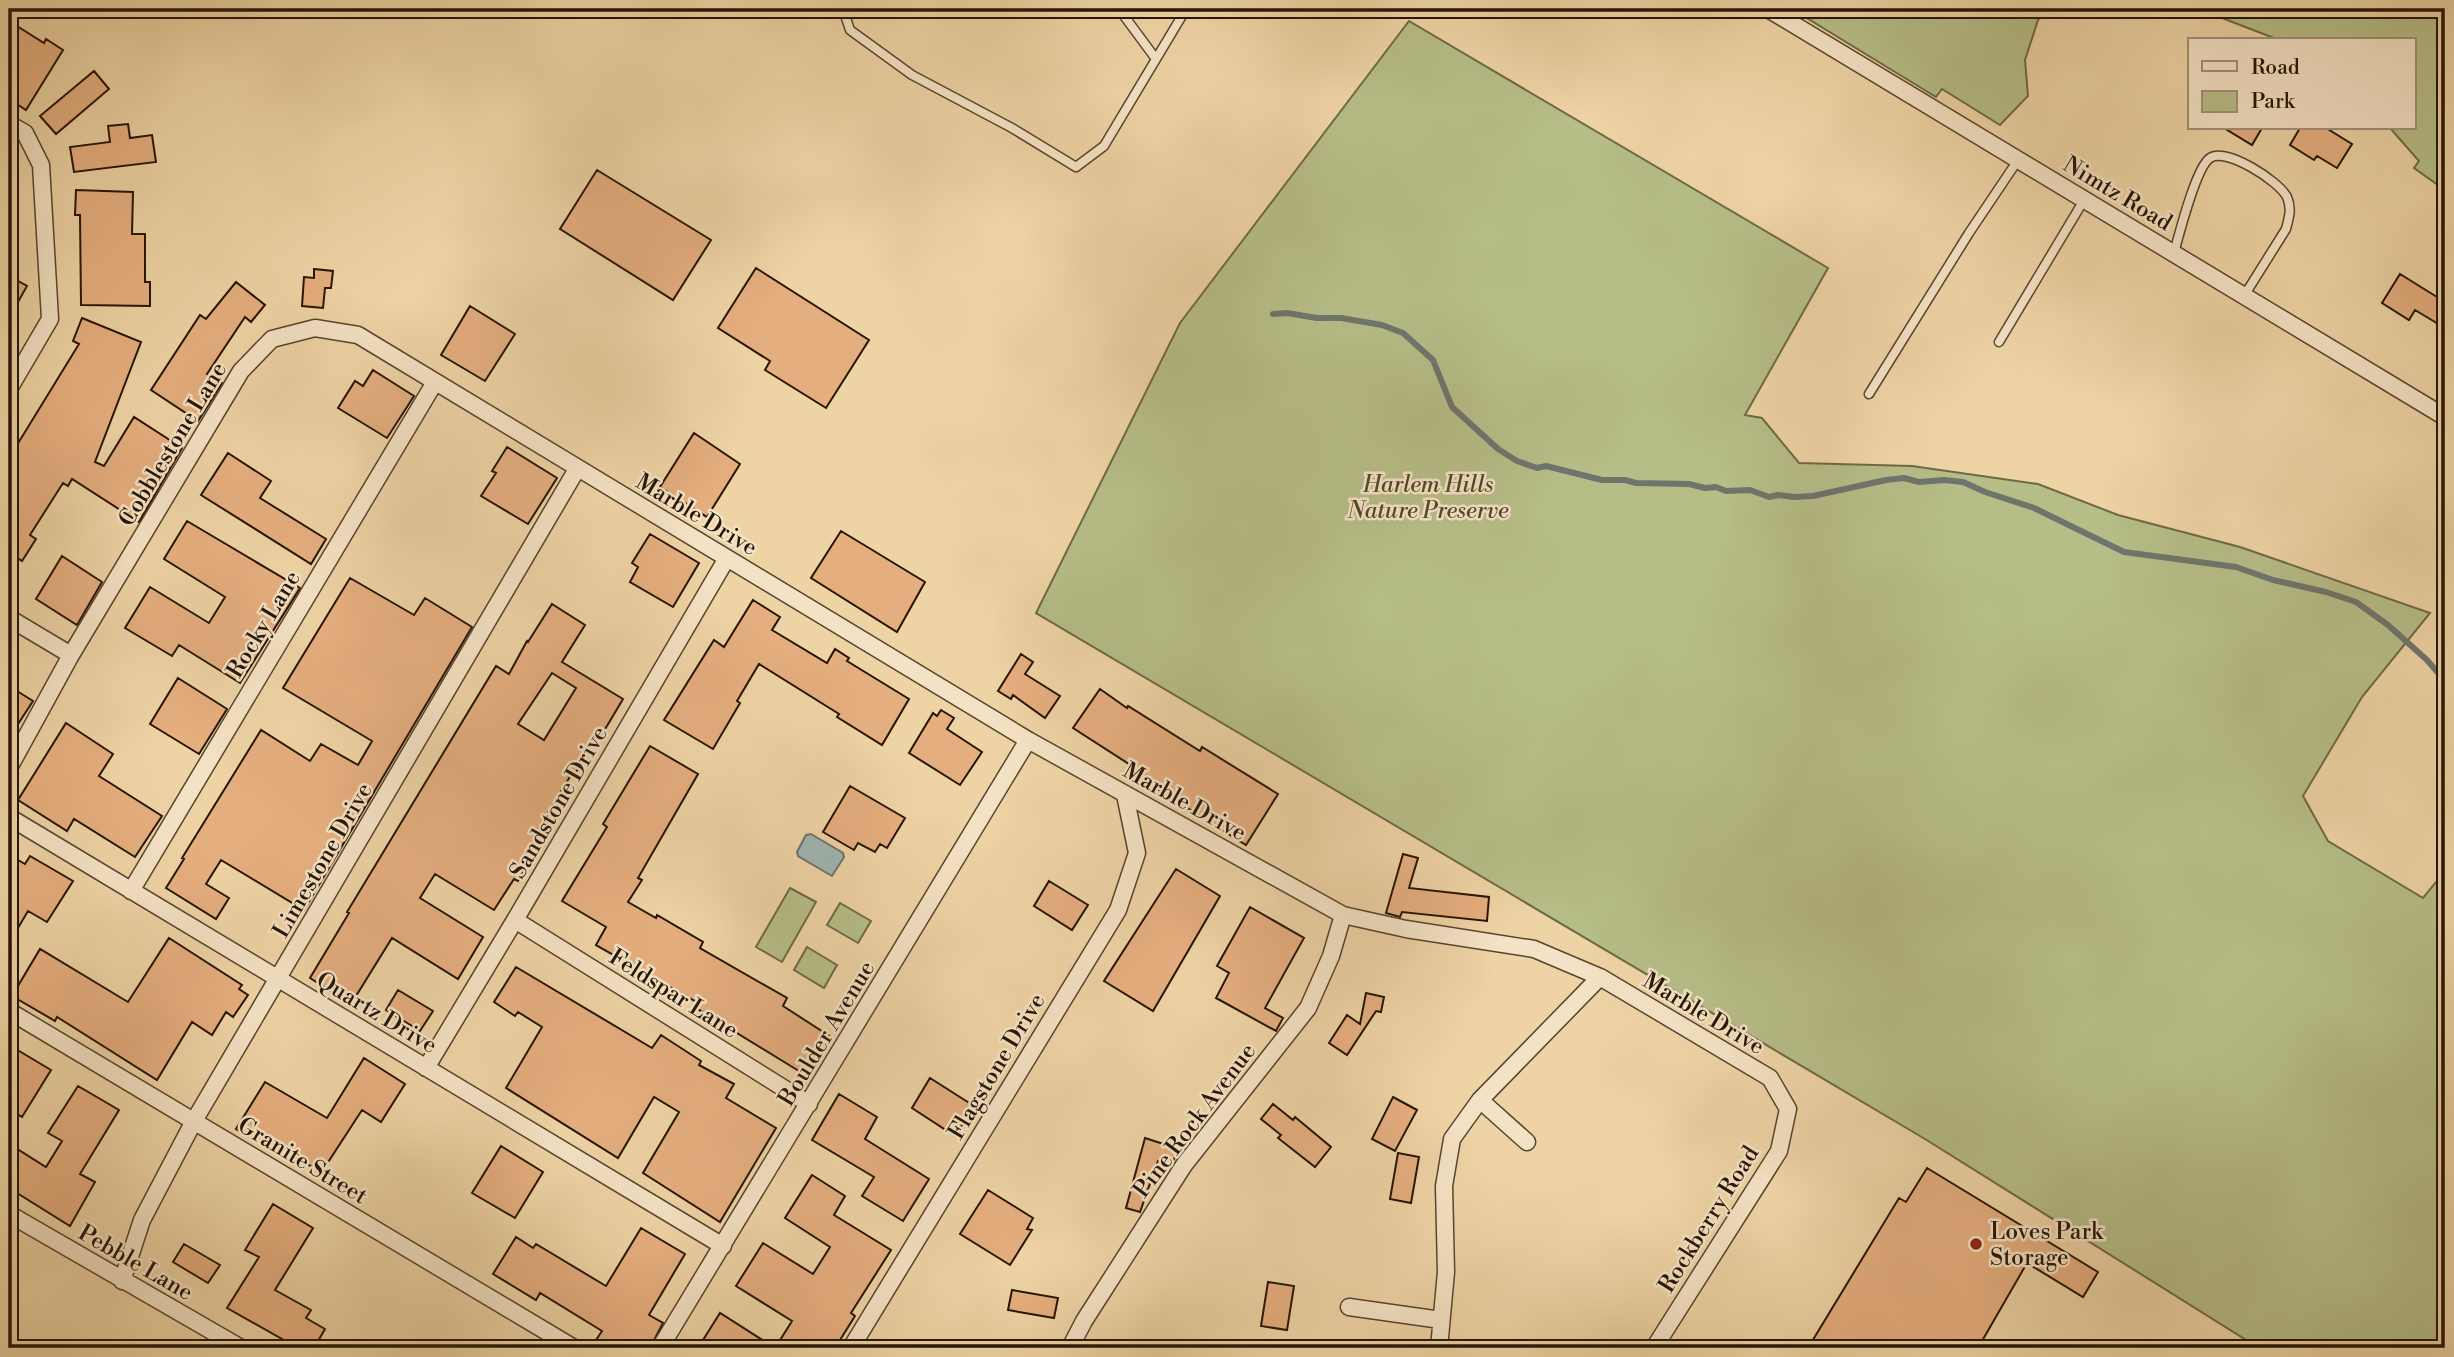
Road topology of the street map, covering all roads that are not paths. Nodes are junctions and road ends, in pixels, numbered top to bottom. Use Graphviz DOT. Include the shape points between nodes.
graph roads {
  1 [pos="843,9"];
  2 [pos="1119,9"];
  3 [pos="1186,9"];
  4 [pos="1768,9"];
  5 [pos="1156,59"];
  6 [pos="9,124"];
  7 [pos="2018,160"];
  8 [pos="2084,200"];
  9 [pos="2174,253"];
  10 [pos="2244,296"];
  11 [pos="1999,342"];
  12 [pos="14,369"];
  13 [pos="435,382"];
  14 [pos="9,389"];
  15 [pos="1869,394"];
  16 [pos="2445,416"];
  17 [pos="577,469"];
  18 [pos="727,558"];
  19 [pos="9,618"];
  20 [pos="71,655"];
  21 [pos="1028,740"];
  22 [pos="9,768"];
  23 [pos="1125,795"];
  24 [pos="9,817"];
  25 [pos="131,891"];
  26 [pos="1343,915"];
  27 [pos="515,920"];
  28 [pos="1600,977"];
  29 [pos="278,979"];
  30 [pos="9,1011"];
  31 [pos="426,1068"];
  32 [pos="1480,1100"];
  33 [pos="809,1104"];
  34 [pos="1788,1109"];
  35 [pos="194,1121"];
  36 [pos="1527,1142"];
  37 [pos="9,1214"];
  38 [pos="723,1246"];
  39 [pos="122,1281"];
  40 [pos="1349,1307"];
  41 [pos="1441,1320"];
  42 [pos="241,1348"];
  43 [pos="574,1348"];
  44 [pos="660,1348"];
  45 [pos="851,1348"];
  46 [pos="1070,1348"];
  47 [pos="1440,1348"];
  48 [pos="1654,1348"];
  1 -- 5 [label="lane" via="850,30 912,75 1076,167 1104,146"];
  2 -- 5 [label="lane"];
  3 -- 5 [label="lane"];
  4 -- 7 [label="street, Nimtz Road"];
  6 -- 12 [label="street" via="25,133 41,165 50,319"];
  7 -- 8 [label="street, Nimtz Road"];
  7 -- 15 [label="lane"];
  8 -- 9 [label="street, Nimtz Road"];
  8 -- 11 [label="lane"];
  9 -- 10 [label="street, Nimtz Road"];
  9 -- 10 [label="lane" via="2203,165 2210,157 2221,155 2261,173 2286,195 2290,209 2286,229"];
  10 -- 16 [label="street, Nimtz Road"];
  12 -- 14 [label="street"];
  13 -- 17 [label="street, Cobblestone Lane"];
  13 -- 20 [label="street, Cobblestone Lane" via="358,335 315,328 272,340 241,371"];
  13 -- 25 [label="street, Rocky Lane"];
  17 -- 18 [label="street, Marble Drive"];
  17 -- 29 [label="street, Limestone Drive"];
  18 -- 21 [label="street, Marble Drive"];
  18 -- 27 [label="street, Sandstone Drive"];
  19 -- 20 [label="street"];
  20 -- 22 [label="street, Cobblestone Lane"];
  21 -- 23 [label="street, Marble Drive"];
  21 -- 33 [label="street, Boulder Avenue"];
  23 -- 26 [label="street, Marble Drive"];
  23 -- 45 [label="street, Flagstone Drive" via="1137,853 1118,910"];
  24 -- 25 [label="street, Quartz Drive"];
  25 -- 29 [label="street, Quartz Drive"];
  26 -- 28 [label="street, Marble Drive" via="1534,949"];
  26 -- 46 [label="street, Pine Rock Avenue" via="1308,1009 1184,1165"];
  27 -- 31 [label="street, Sandstone Drive"];
  27 -- 33 [label="street, Feldspar Lane"];
  28 -- 32 [label="street"];
  28 -- 34 [label="street, Marble Drive" via="1770,1078"];
  29 -- 31 [label="street, Quartz Drive"];
  29 -- 35 [label="street, Limestone Drive"];
  30 -- 35 [label="street, Granite Street"];
  31 -- 38 [label="street, Quartz Drive"];
  32 -- 36 [label="street"];
  32 -- 41 [label="street" via="1452,1139 1444,1186 1446,1272"];
  33 -- 38 [label="street, Boulder Avenue"];
  34 -- 48 [label="street, Rockberry Road" via="1779,1151"];
  35 -- 39 [label="street, Limestone Drive" via="142,1220"];
  35 -- 43 [label="street, Granite Street"];
  37 -- 39 [label="street, Pebble Lane"];
  38 -- 44 [label="street, Boulder Avenue"];
  39 -- 42 [label="street, Pebble Lane"];
  40 -- 41 [label="street"];
  41 -- 47 [label="street"];
}
